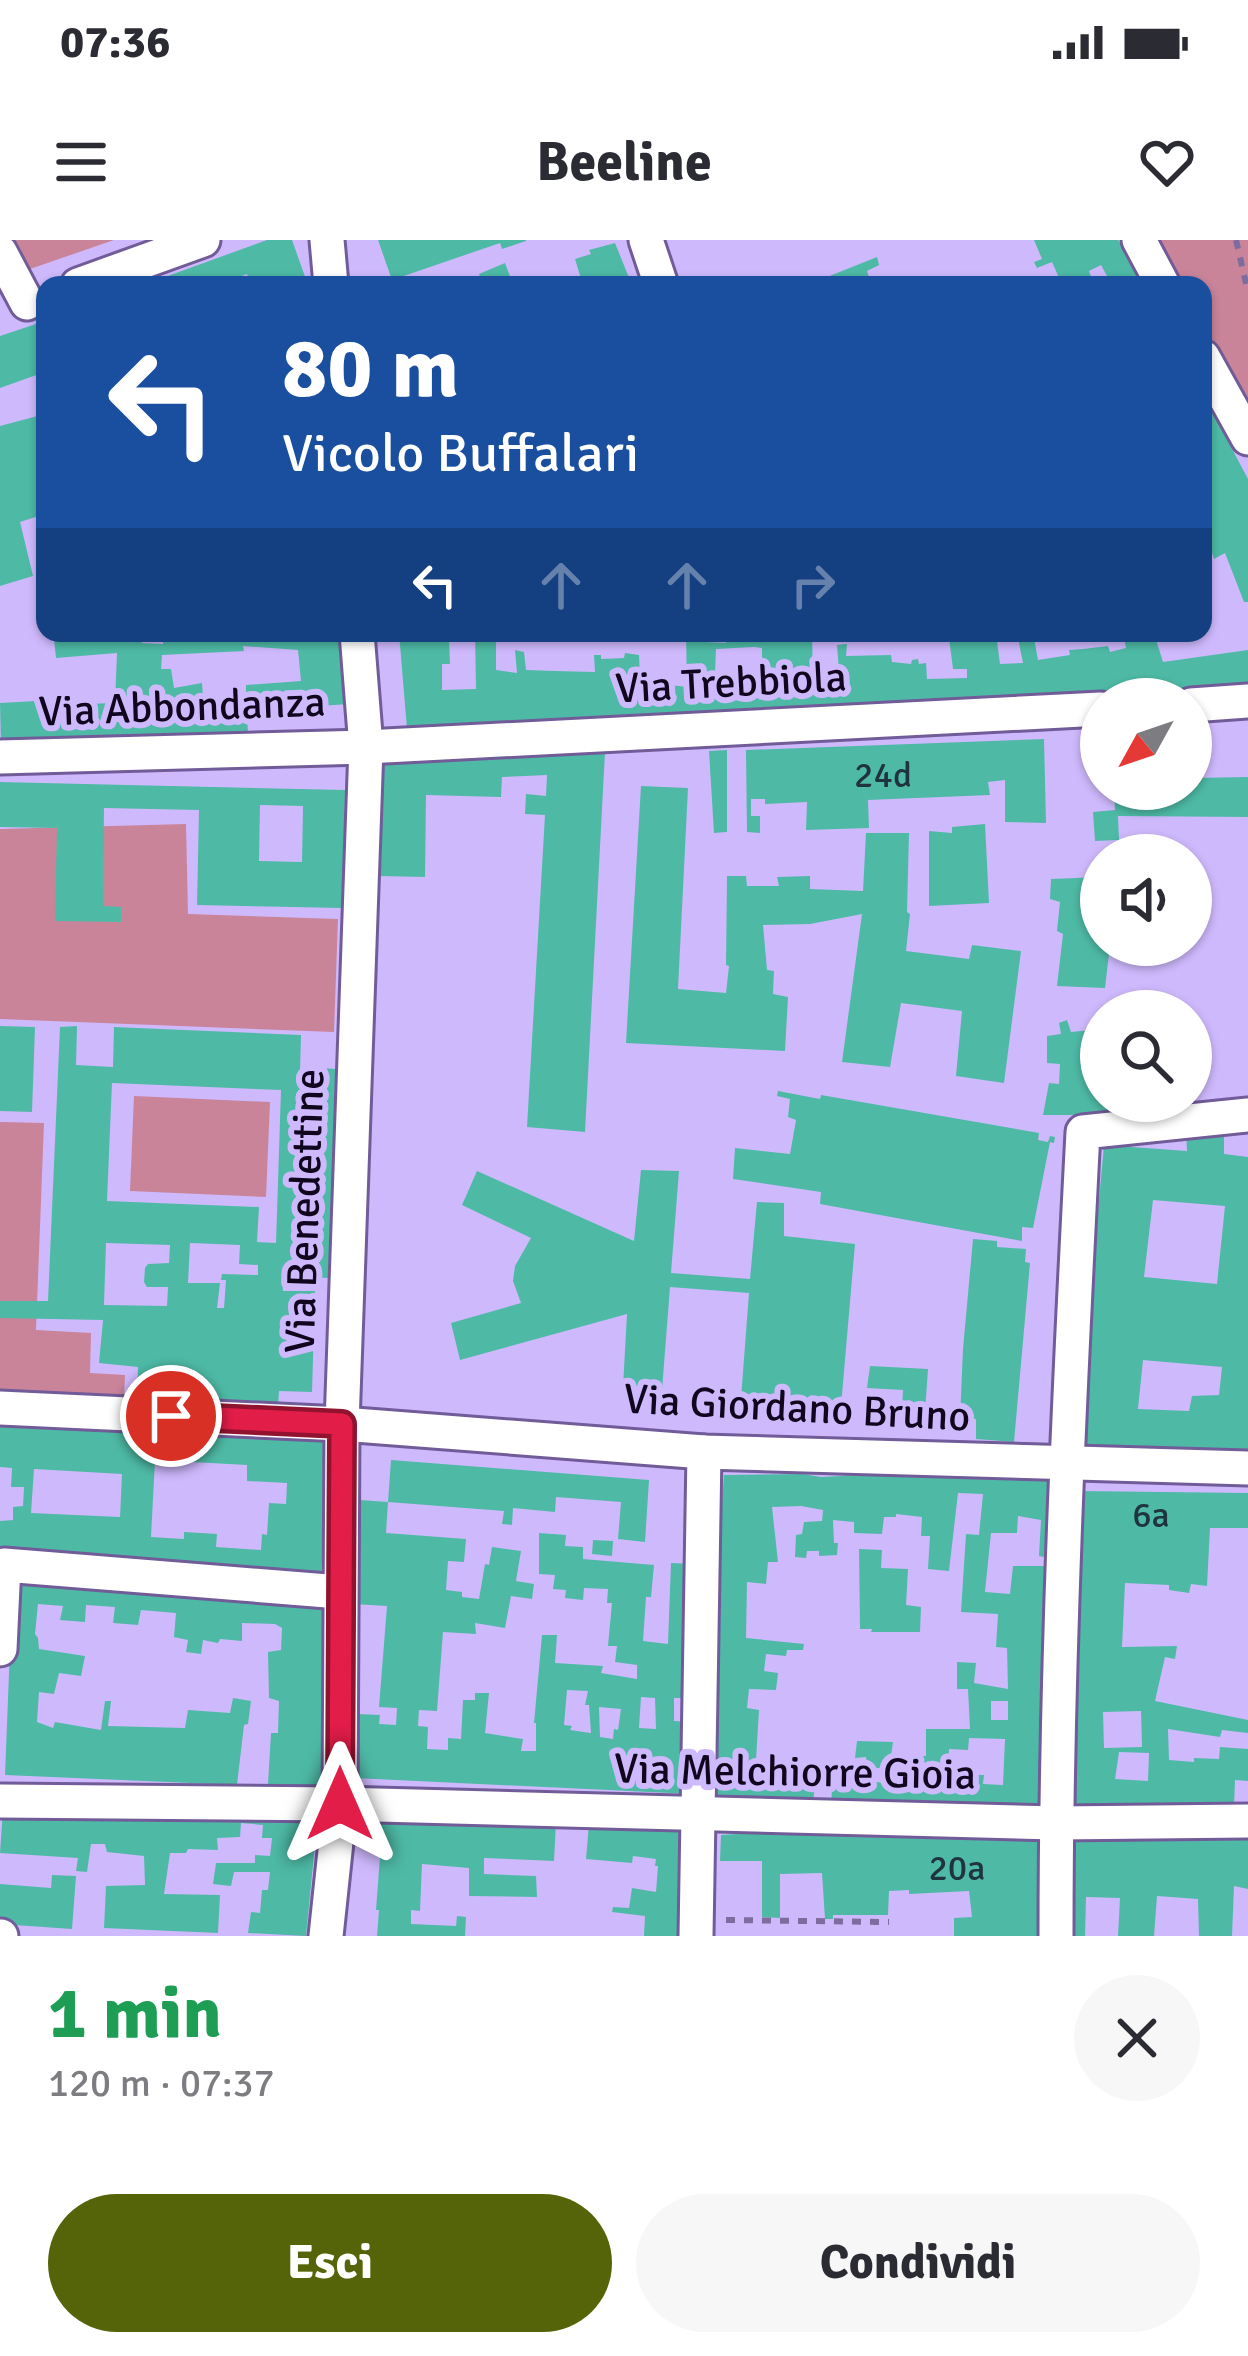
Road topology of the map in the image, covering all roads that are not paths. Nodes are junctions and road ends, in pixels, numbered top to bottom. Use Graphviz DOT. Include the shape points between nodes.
graph roads {
  1 [pos="203,240"];
  2 [pos="327,240"];
  3 [pos="646,240"];
  4 [pos="1138,240"];
  5 [pos="0,252"];
  6 [pos="103,276"];
  7 [pos="330,276"];
  8 [pos="658,276"];
  9 [pos="1158,276"];
  10 [pos="24,304"];
  11 [pos="1212,373"];
  12 [pos="1248,438"];
  13 [pos="358,642"];
  14 [pos="1248,700"];
  15 [pos="1212,703"];
  16 [pos="1080,710"];
  17 [pos="366,747"];
  18 [pos="0,758"];
  19 [pos="1248,1115"];
  20 [pos="0,1408"];
  21 [pos="342,1424"];
  22 [pos="704,1451"];
  23 [pos="1066,1464"];
  24 [pos="1248,1468"];
  25 [pos="340,1592"];
  26 [pos="0,1649"];
  27 [pos="0,1801"];
  28 [pos="340,1804"];
  29 [pos="699,1816"];
  30 [pos="1248,1821"];
  31 [pos="1056,1823"];
  32 [pos="704,1928"];
  33 [pos="326,1936"];
  34 [pos="1056,1936"];
  1 -- 6 [label="street"];
  2 -- 7 [label="street"];
  3 -- 8 [label="street"];
  4 -- 9 [label="street"];
  5 -- 10 [label="street"];
  11 -- 12 [label="street"];
  13 -- 17 [label="street, Via Benedettine"];
  14 -- 15 [label="street"];
  16 -- 17 [label="street, Via Trebbiola"];
  17 -- 18 [label="street, Via Abbondanza"];
  17 -- 21 [label="street, Via Benedettine"];
  19 -- 23 [label="street" via="1083,1132"];
  20 -- 21 [label="street, Via Giordano Bruno"];
  21 -- 22 [label="street, Via Giordano Bruno"];
  21 -- 25 [label="street, Via Benedettine"];
  22 -- 23 [label="street, Via Giordano Bruno"];
  22 -- 29 [label="street"];
  23 -- 24 [label="street, Via Giordano Bruno"];
  23 -- 31 [label="street"];
  25 -- 26 [label="street" via="4,1565"];
  25 -- 28 [label="street, Via Benedettine"];
  27 -- 28 [label="street, Via Melchiorre Gioia"];
  28 -- 29 [label="street, Via Melchiorre Gioia"];
  28 -- 33 [label="street, Via Benedettine"];
  29 -- 31 [label="street, Via Melchiorre Gioia"];
  29 -- 32 [label="street"];
  30 -- 31 [label="street, Via Melchiorre Gioia"];
  31 -- 34 [label="street"];
}
